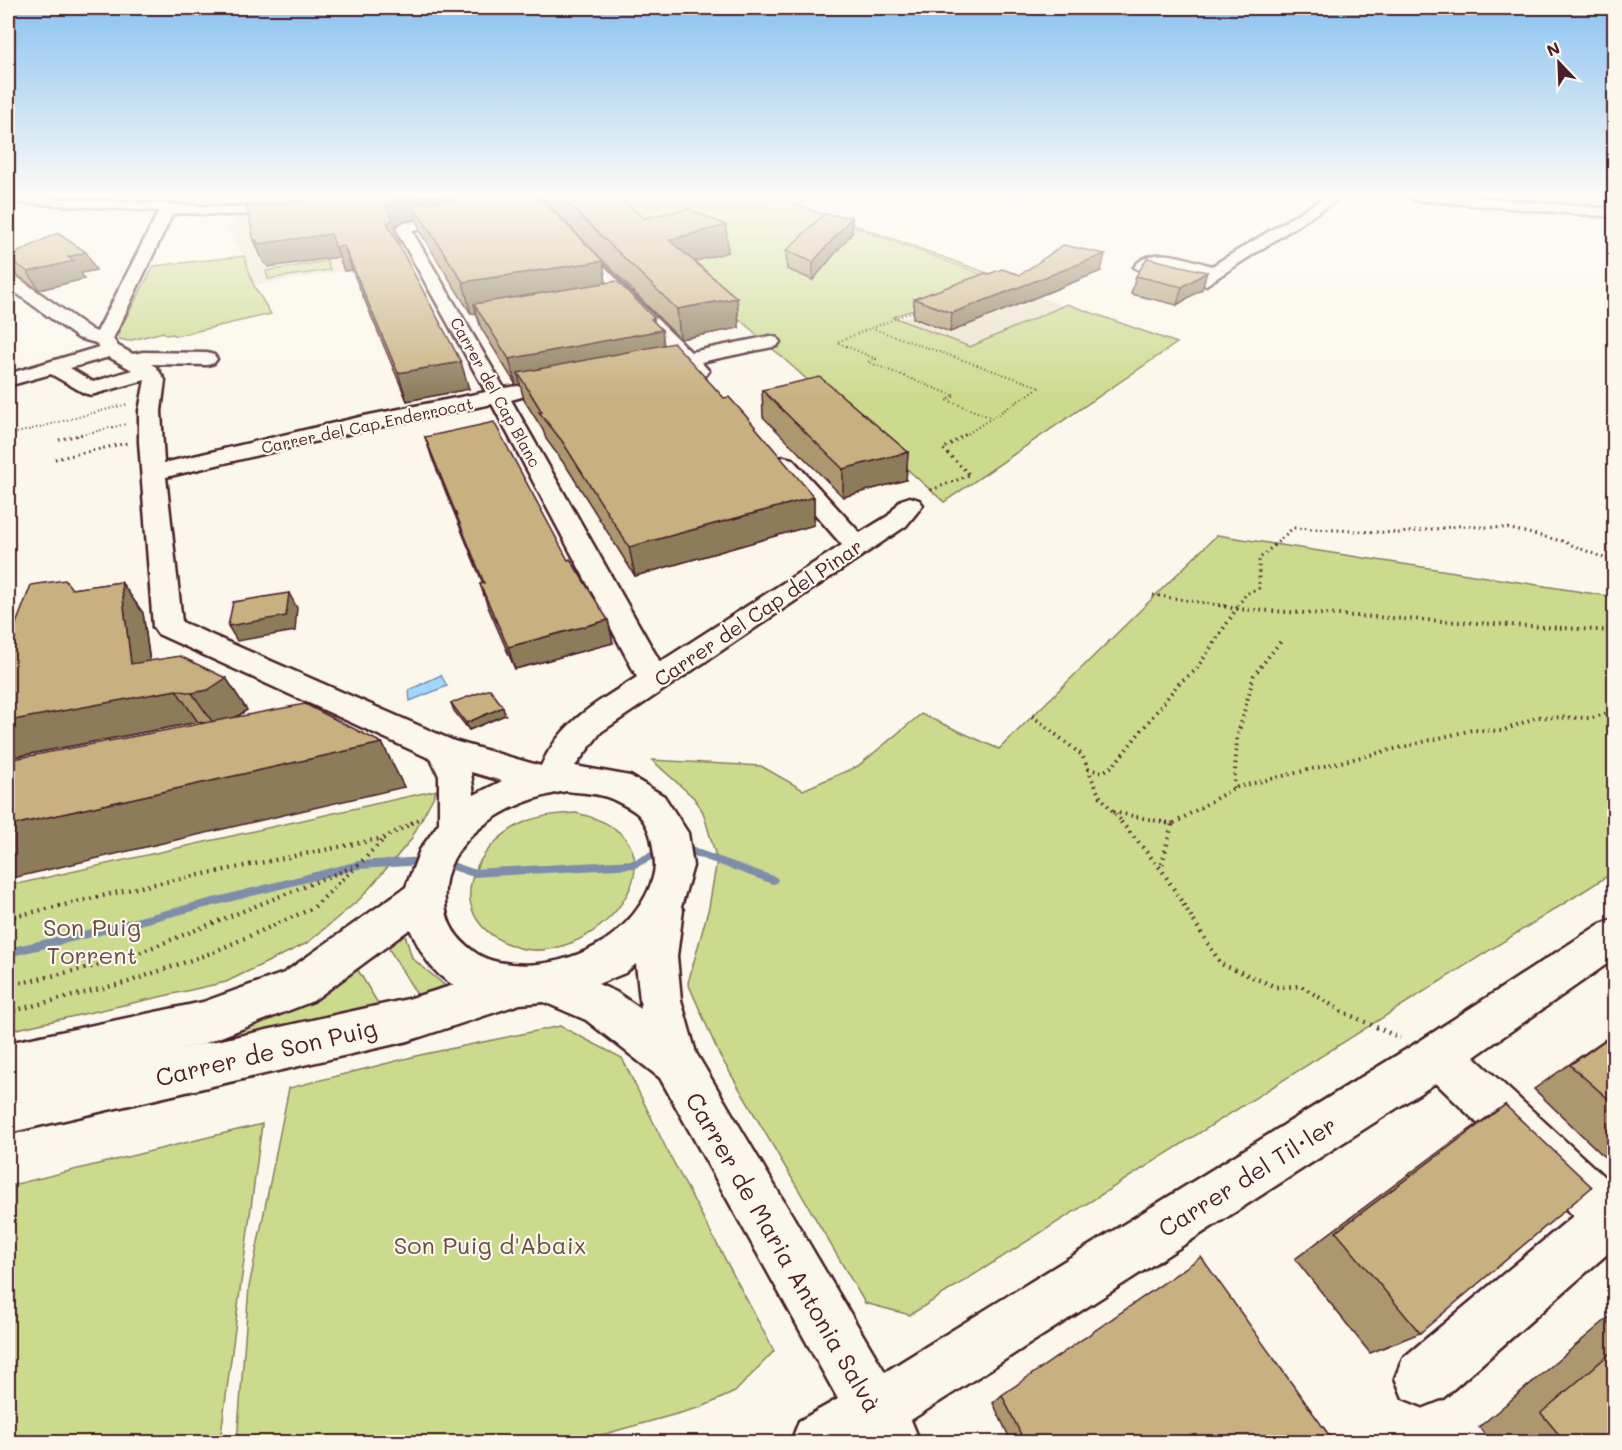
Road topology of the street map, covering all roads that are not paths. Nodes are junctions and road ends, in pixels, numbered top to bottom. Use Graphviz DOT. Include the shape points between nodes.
graph roads {
  1 [pos="143,264"];
  2 [pos="424,264"];
  3 [pos="590,264"];
  4 [pos="1148,264"];
  5 [pos="1174,264"];
  6 [pos="1227,264"];
  7 [pos="1142,267"];
  8 [pos="8,279"];
  9 [pos="442,294"];
  10 [pos="420,296"];
  11 [pos="623,296"];
  12 [pos="602,300"];
  13 [pos="770,342"];
  14 [pos="107,344"];
  15 [pos="687,358"];
  16 [pos="207,359"];
  17 [pos="140,365"];
  18 [pos="53,367"];
  19 [pos="623,371"];
  20 [pos="8,380"];
  21 [pos="534,389"];
  22 [pos="717,391"];
  23 [pos="497,396"];
  24 [pos="772,451"];
  25 [pos="154,473"];
  26 [pos="910,505"];
  27 [pos="857,546"];
  28 [pos="655,681"];
  29 [pos="356,711"];
  30 [pos="602,716"];
  31 [pos="298,722"];
  32 [pos="444,751"];
  33 [pos="549,780"];
  34 [pos="602,782"];
  35 [pos="440,822"];
  36 [pos="424,896"];
  37 [pos="664,906"];
  38 [pos="1614,937"];
  39 [pos="533,984"];
  40 [pos="1438,1055"];
  41 [pos="676,1062"];
  42 [pos="8,1065"];
  43 [pos="8,1110"];
  44 [pos="1613,1218"];
  45 [pos="1423,1378"];
  46 [pos="884,1427"];
  47 [pos="820,1443"];
  1 -- 14 [label="street"];
  2 -- 9 [label="street, Carrer del Cap Blanc"];
  3 -- 11 [label="street"];
  4 -- 7 [label="street"];
  5 -- 6 [label="street" via="1207,276"];
  8 -- 14 [label="street" via="86,334"];
  9 -- 10 [label="street"];
  9 -- 23 [label="street, Carrer del Cap Blanc" via="468,323"];
  11 -- 12 [label="street"];
  11 -- 15 [label="street"];
  13 -- 15 [label="street"];
  14 -- 17 [label="street"];
  14 -- 18 [label="street"];
  15 -- 19 [label="street"];
  15 -- 22 [label="street"];
  16 -- 17 [label="street" via="142,358"];
  17 -- 18 [label="street" via="91,389"];
  17 -- 25 [label="street" via="155,380 150,418"];
  18 -- 20 [label="street"];
  21 -- 23 [label="street, Carrer del Cap Enderrocat"];
  23 -- 25 [label="street, Carrer del Cap Enderrocat"];
  23 -- 28 [label="street, Carrer del Cap Blanc"];
  24 -- 27 [label="street"];
  25 -- 29 [label="street" via="168,627"];
  26 -- 27 [label="street, Carrer del Cap del Pinar" via="897,521"];
  27 -- 28 [label="street, Carrer del Cap del Pinar"];
  28 -- 30 [label="street, Carrer del Cap del Pinar"];
  29 -- 31 [label="street"];
  29 -- 32 [label="street"];
  30 -- 33 [label="street, Carrer del Cap del Pinar" via="588,724"];
  30 -- 34 [label="street" via="593,748"];
  32 -- 33 [label="street"];
  32 -- 35 [label="street" via="456,776"];
  33 -- 34 [label="street" via="587,778"];
  33 -- 35 [label="street" via="514,790"];
  34 -- 37 [label="street" via="644,798 664,819 674,845 675,875"];
  35 -- 36 [label="street"];
  36 -- 39 [label="street" via="428,929 447,958 479,977"];
  36 -- 42 [label="street, Carrer de Son Puig" via="298,987 203,1023"];
  37 -- 39 [label="street, Carrer de Son Puig" via="642,935 615,957 582,974"];
  37 -- 41 [label="street, Carrer de Maria Antonia Salvà" via="656,956 660,1000"];
  38 -- 40 [label="street, Carrer del Til·ler"];
  39 -- 41 [label="street, Carrer de Maria Antonia Salvà" via="601,1006"];
  39 -- 43 [label="street, Carrer de Son Puig" via="408,1020"];
  40 -- 44 [label="street"];
  40 -- 46 [label="street, Carrer del Til·ler"];
  41 -- 46 [label="street, Carrer de Maria Antonia Salvà"];
  44 -- 45 [label="street"];
  46 -- 47 [label="street, Carrer del Til·ler"];
}
